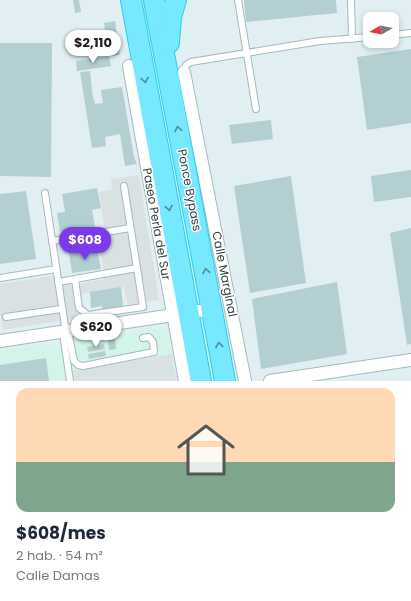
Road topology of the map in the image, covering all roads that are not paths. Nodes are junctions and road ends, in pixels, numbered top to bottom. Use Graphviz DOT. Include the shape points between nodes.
graph roads {
  1 [pos="131,0"];
  2 [pos="154,0"];
  3 [pos="176,0"];
  4 [pos="238,0"];
  5 [pos="351,0"];
  6 [pos="135,25"];
  7 [pos="411,33"];
  8 [pos="399,34"];
  9 [pos="363,38"];
  10 [pos="352,39"];
  11 [pos="247,53"];
  12 [pos="129,66"];
  13 [pos="175,71"];
  14 [pos="256,109"];
  15 [pos="124,186"];
  16 [pos="45,193"];
  17 [pos="130,228"];
  18 [pos="52,241"];
  19 [pos="56,268"];
  20 [pos="137,268"];
  21 [pos="0,278"];
  22 [pos="75,279"];
  23 [pos="58,282"];
  24 [pos="62,309"];
  25 [pos="213,309"];
  26 [pos="181,314"];
  27 [pos="6,317"];
  28 [pos="66,332"];
  29 [pos="143,338"];
  30 [pos="0,341"];
  31 [pos="411,360"];
  32 [pos="70,381"];
  33 [pos="185,381"];
  34 [pos="201,381"];
  35 [pos="225,381"];
  36 [pos="245,381"];
  37 [pos="270,381"];
  1 -- 6 [label="highway, Ponce Bypass"];
  2 -- 13 [label="highway, Ponce Bypass"];
  3 -- 13 [label="highway" via="171,17"];
  4 -- 11 [label="lane"];
  5 -- 10 [label="lane"];
  6 -- 12 [label="highway"];
  6 -- 26 [label="highway, Ponce Bypass, one-way"];
  7 -- 8 [label="lane"];
  9 -- 10 [label="lane"];
  10 -- 11 [label="lane" via="320,41"];
  11 -- 13 [label="lane" via="192,62"];
  11 -- 14 [label="lane"];
  12 -- 26 [label="street, Paseo Perla del Sur"];
  25 -- 13 [label="highway, Ponce Bypass, one-way"];
  13 -- 36 [label="street, Calle Marginal"];
  15 -- 17 [label="lane"];
  16 -- 18 [label="lane"];
  17 -- 18 [label="lane"];
  17 -- 20 [label="lane"];
  18 -- 19 [label="lane"];
  19 -- 21 [label="lane"];
  19 -- 23 [label="lane"];
  20 -- 22 [label="lane"];
  20 -- 22 [label="lane" via="143,307 88,315 79,308"];
  22 -- 23 [label="lane"];
  23 -- 24 [label="lane"];
  24 -- 27 [label="lane"];
  24 -- 28 [label="lane"];
  25 -- 26 [label="street"];
  35 -- 25 [label="highway, Ponce Bypass, one-way"];
  26 -- 28 [label="street"];
  26 -- 33 [label="street, Paseo Perla del Sur"];
  26 -- 34 [label="highway, Ponce Bypass"];
  28 -- 29 [label="lane" via="74,361 83,366 154,352 150,337"];
  28 -- 30 [label="street"];
  28 -- 32 [label="lane"];
  31 -- 37 [label="street"];
}
